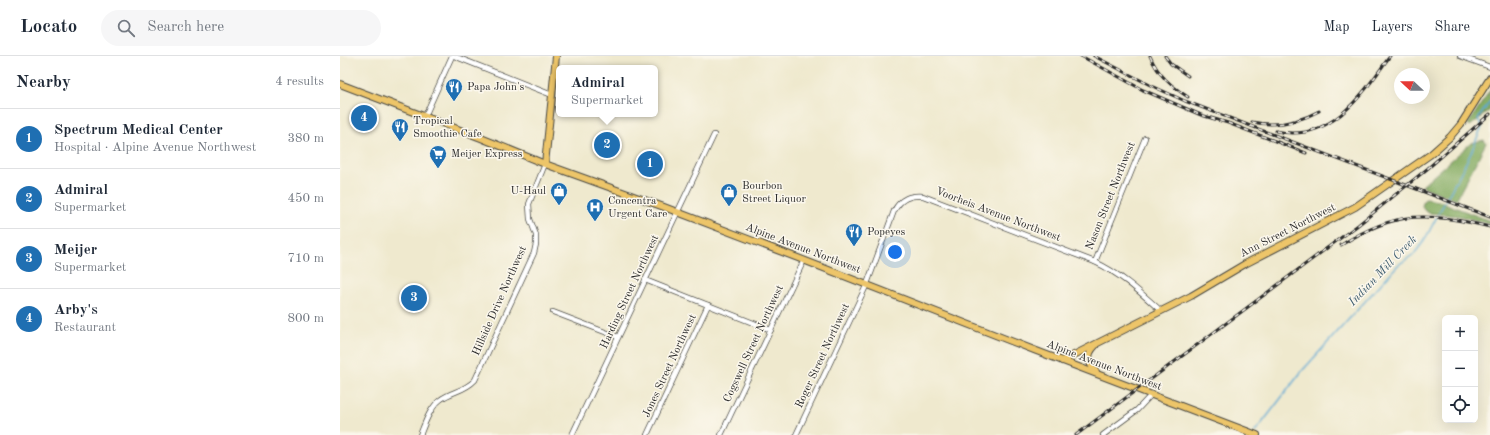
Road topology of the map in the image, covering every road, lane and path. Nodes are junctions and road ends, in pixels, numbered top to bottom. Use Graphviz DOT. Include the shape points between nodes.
graph roads {
  1 [pos="453,56"];
  2 [pos="556,56"];
  3 [pos="1460,56"];
  4 [pos="1490,67"];
  5 [pos="1490,78"];
  6 [pos="340,84"];
  7 [pos="552,95"];
  8 [pos="425,116"];
  9 [pos="714,135"];
  10 [pos="1145,138"];
  11 [pos="545,164"];
  12 [pos="678,212"];
  13 [pos="804,260"];
  14 [pos="1095,262"];
  15 [pos="644,280"];
  16 [pos="867,284"];
  17 [pos="708,305"];
  18 [pos="1162,311"];
  19 [pos="552,312"];
  20 [pos="771,330"];
  21 [pos="618,337"];
  22 [pos="1098,343"];
  23 [pos="1062,361"];
  24 [pos="1097,374"];
  25 [pos="1152,394"];
  26 [pos="420,435"];
  27 [pos="572,435"];
  28 [pos="647,435"];
  29 [pos="721,435"];
  30 [pos="796,435"];
  31 [pos="1103,435"];
  32 [pos="1257,435"];
  1 -- 7 [label="street"];
  1 -- 8 [label="street"];
  2 -- 7 [label="main road, Hillside Drive Northwest"];
  3 -- 4 [label="street"];
  5 -- 18 [label="main road, Ann Street Northwest" via="1456,131 1431,154 1350,210 1244,264"];
  6 -- 8 [label="main road, Alpine Avenue Northwest"];
  7 -- 11 [label="main road, Hillside Drive Northwest"];
  8 -- 11 [label="main road, Alpine Avenue Northwest"];
  9 -- 12 [label="street, Harding Street Northwest"];
  10 -- 14 [label="street, Nason Street Northwest"];
  11 -- 12 [label="main road, Alpine Avenue Northwest"];
  11 -- 26 [label="street, Hillside Drive Northwest" via="529,204 530,219 536,235 534,254 502,324 475,380 464,389 439,400 430,412"];
  12 -- 13 [label="main road, Alpine Avenue Northwest"];
  12 -- 15 [label="street, Harding Street Northwest"];
  13 -- 16 [label="main road, Alpine Avenue Northwest"];
  13 -- 20 [label="street, Cogswell Street Northwest"];
  14 -- 16 [label="street, Voorheis Avenue Northwest" via="923,196 914,195 898,203"];
  14 -- 18 [label="street, Voorheis Avenue Northwest" via="1121,276"];
  15 -- 17 [label="street"];
  15 -- 21 [label="street, Harding Street Northwest"];
  16 -- 23 [label="main road, Alpine Avenue Northwest"];
  16 -- 30 [label="street, Roger Street Northwest"];
  17 -- 20 [label="street"];
  17 -- 28 [label="street, Jones Street Northwest"];
  18 -- 22 [label="main road, Ann Street Northwest"];
  19 -- 21 [label="street"];
  20 -- 29 [label="street, Cogswell Street Northwest"];
  21 -- 27 [label="street, Harding Street Northwest"];
  22 -- 23 [label="main road, Ann Street Northwest"];
  22 -- 24 [label="main road" via="1089,357 1090,364"];
  23 -- 24 [label="main road, Alpine Avenue Northwest"];
  24 -- 25 [label="main road, Alpine Avenue Northwest"];
  25 -- 31 [label="street" via="1137,410"];
  25 -- 32 [label="main road, Alpine Avenue Northwest"];
}
